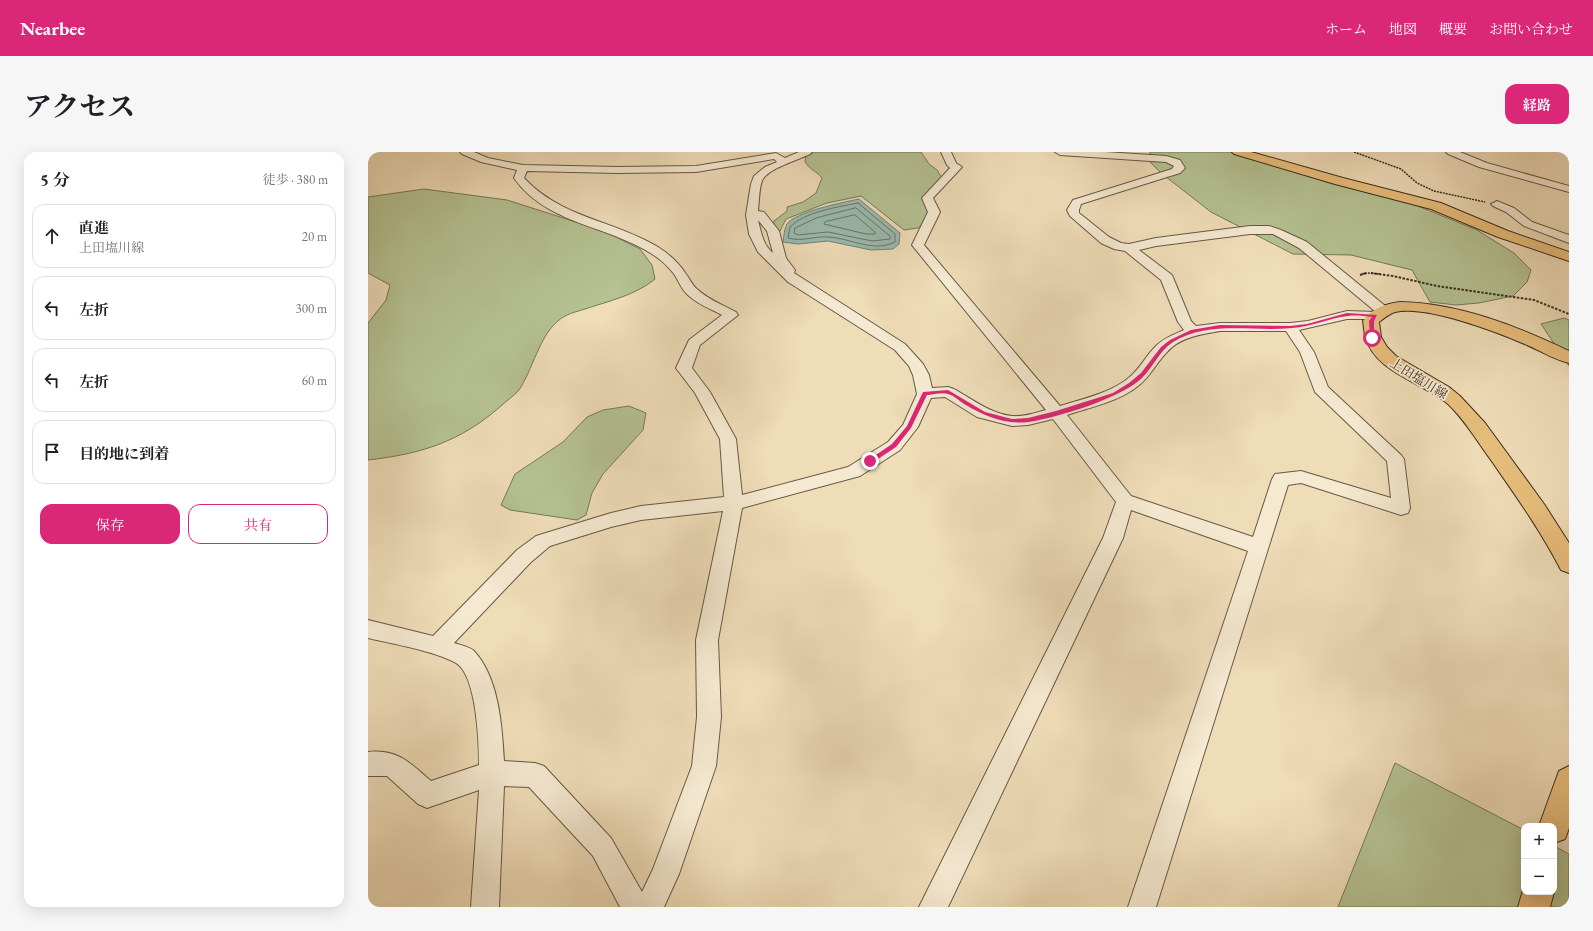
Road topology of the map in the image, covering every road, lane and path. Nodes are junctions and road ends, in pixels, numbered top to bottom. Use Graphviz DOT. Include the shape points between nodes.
graph roads {
  1 [pos="465,152"];
  2 [pos="502,152"];
  3 [pos="807,152"];
  4 [pos="946,152"];
  5 [pos="1060,152"];
  6 [pos="1238,152"];
  7 [pos="1354,152"];
  8 [pos="1451,152"];
  9 [pos="776,157"];
  10 [pos="485,160"];
  11 [pos="523,168"];
  12 [pos="1569,189"];
  13 [pos="1497,204"];
  14 [pos="752,215"];
  15 [pos="1569,239"];
  16 [pos="1129,248"];
  17 [pos="1569,257"];
  18 [pos="785,272"];
  19 [pos="1359,290"];
  20 [pos="1380,314"];
  21 [pos="1569,314"];
  22 [pos="1290,327"];
  23 [pos="1193,331"];
  24 [pos="1569,358"];
  25 [pos="925,394"];
  26 [pos="1057,413"];
  27 [pos="1125,501"];
  28 [pos="734,504"];
  29 [pos="1259,547"];
  30 [pos="1569,564"];
  31 [pos="368,629"];
  32 [pos="437,646"];
  33 [pos="368,764"];
  34 [pos="493,773"];
  35 [pos="1569,781"];
  36 [pos="1556,823"];
  37 [pos="1537,895"];
  38 [pos="1542,895"];
  39 [pos="485,907"];
  40 [pos="634,907"];
  41 [pos="650,907"];
  42 [pos="933,907"];
  43 [pos="1142,907"];
  44 [pos="1534,907"];
  45 [pos="1548,907"];
  1 -- 10 [label="street"];
  2 -- 10 [label="street"];
  3 -- 9 [label="street"];
  4 -- 26 [label="street" via="952,165 957,167 927,198 934,212 918,245"];
  5 -- 16 [label="street" via="1166,159 1179,165 1180,168 1176,170 1077,202 1073,210 1076,215 1105,240"];
  6 -- 17 [label="main road" via="1436,206 1503,234"];
  7 -- 13 [label="path" via="1392,165 1407,173 1420,185"];
  8 -- 12 [label="street" via="1483,165"];
  9 -- 11 [label="street" via="696,169"];
  9 -- 14 [label="street" via="758,178"];
  10 -- 11 [label="street"];
  11 -- 28 [label="street" via="519,178 534,195 552,207 644,244 669,261 692,292 731,315 694,343 684,368 702,392 728,438"];
  13 -- 15 [label="street" via="1510,210 1528,224"];
  14 -- 18 [label="street" via="755,234 764,252"];
  14 -- 18 [label="street" via="760,214 773,231 780,258 789,270"];
  16 -- 19 [label="street" via="1156,242 1250,230 1269,230 1286,235 1304,245"];
  16 -- 23 [label="street" via="1167,278 1185,322"];
  18 -- 25 [label="street" via="900,347 916,364"];
  19 -- 20 [label="street"];
  19 -- 21 [label="path" via="1365,287 1359,279 1360,275 1368,273 1534,300"];
  20 -- 22 [label="street" via="1347,315 1314,324"];
  20 -- 24 [label="main road" via="1402,307 1441,312 1506,331"];
  20 -- 30 [label="main road, 上田塩川線" via="1371,321 1372,338 1384,355 1438,387 1469,416 1534,506"];
  22 -- 23 [label="street" via="1220,327"];
  22 -- 29 [label="street" via="1307,352 1321,389 1395,459 1401,508 1301,477 1281,479"];
  23 -- 26 [label="street" via="1162,348 1143,374 1131,384 1114,394"];
  25 -- 26 [label="street" via="948,392 983,413 1012,421"];
  25 -- 28 [label="street" via="910,427 894,446 854,472"];
  26 -- 27 [label="street"];
  27 -- 29 [label="street"];
  27 -- 42 [label="street" via="1113,538"];
  28 -- 32 [label="street" via="641,514 611,520 543,541 524,556"];
  28 -- 41 [label="street" via="708,640 709,717 704,766 665,874"];
  29 -- 43 [label="street"];
  31 -- 32 [label="street"];
  32 -- 34 [label="street" via="466,658 480,679 489,717"];
  33 -- 34 [label="street" via="390,763 404,772 427,794"];
  34 -- 39 [label="street"];
  34 -- 40 [label="street" via="535,775 602,847"];
  35 -- 36 [label="main road"];
  37 -- 44 [label="main road"];
  38 -- 45 [label="street"];
}
